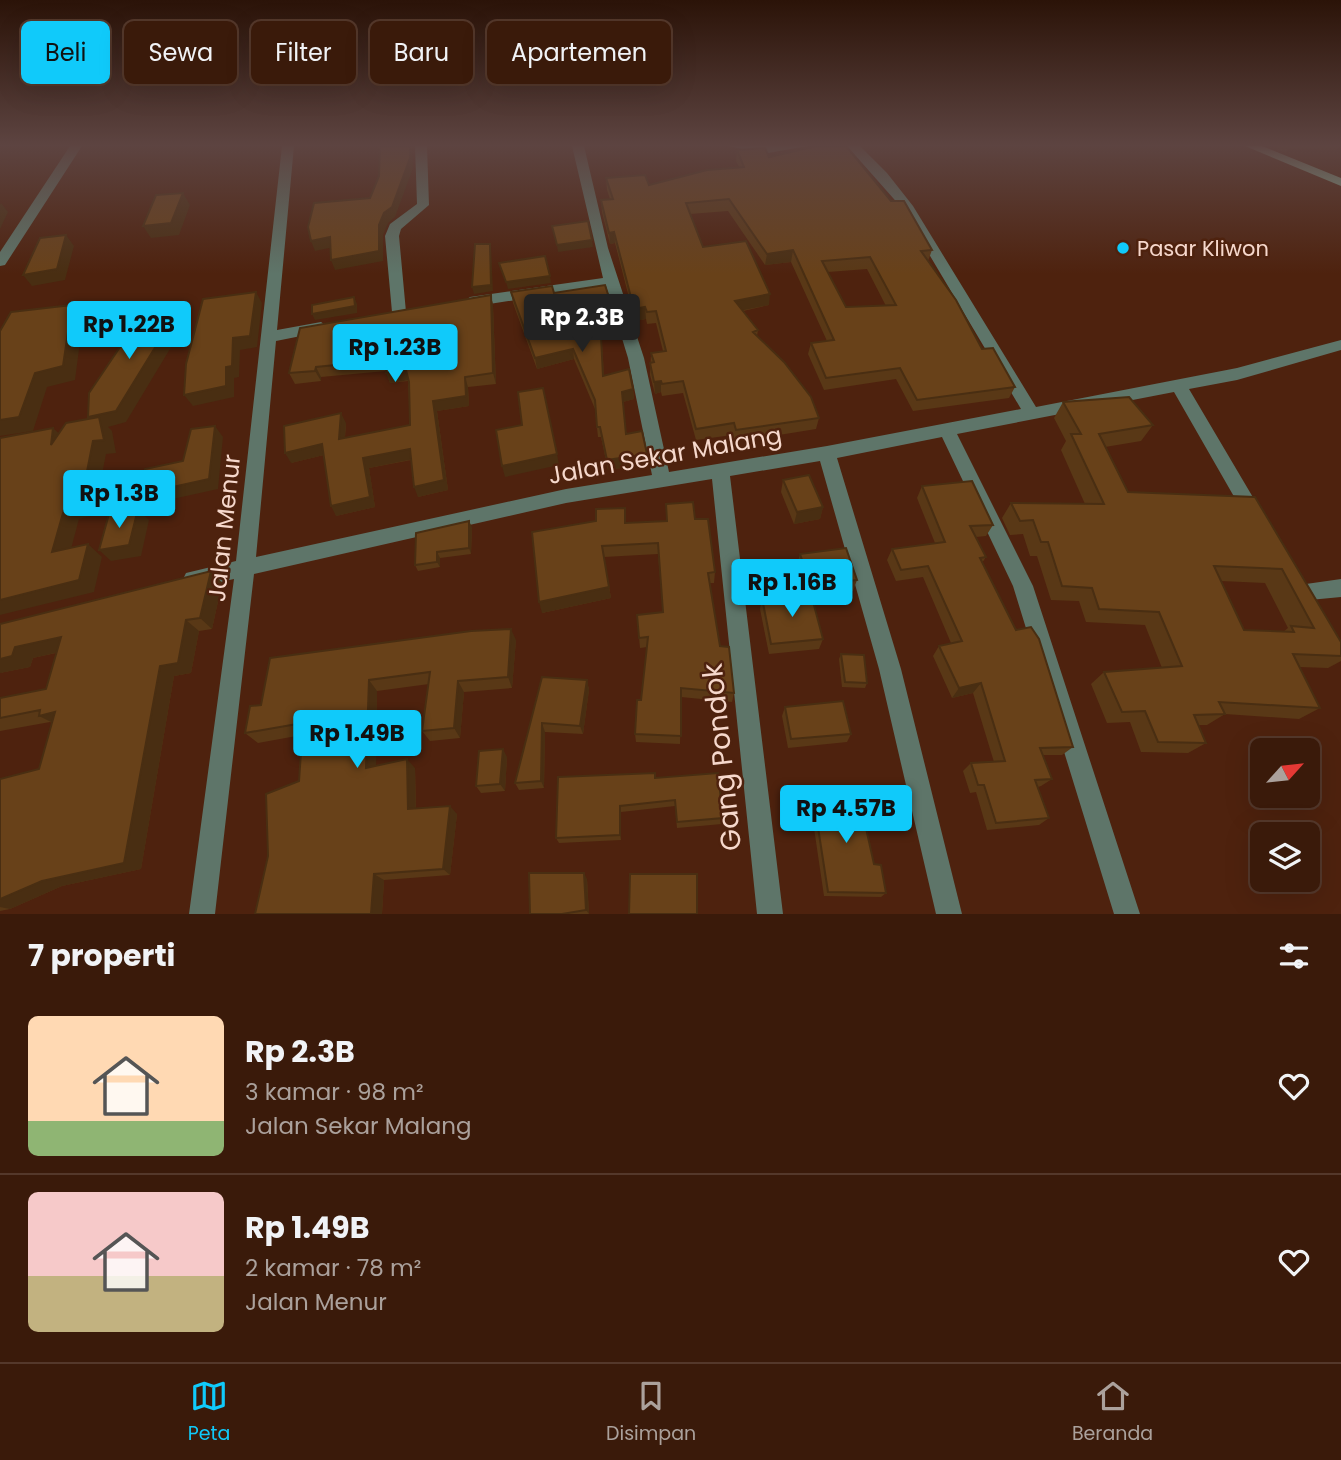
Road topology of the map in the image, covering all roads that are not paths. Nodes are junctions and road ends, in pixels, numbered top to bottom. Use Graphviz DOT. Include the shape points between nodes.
graph roads {
  1 [pos="48,189"];
  2 [pos="284,189"];
  3 [pos="422,189"];
  4 [pos="589,189"];
  5 [pos="893,189"];
  6 [pos="0,261"];
  7 [pos="612,281"];
  8 [pos="452,304"];
  9 [pos="399,313"];
  10 [pos="334,325"];
  11 [pos="269,337"];
  12 [pos="1341,345"];
  13 [pos="1178,384"];
  14 [pos="1031,412"];
  15 [pos="946,429"];
  16 [pos="827,453"];
  17 [pos="720,469"];
  18 [pos="662,479"];
  19 [pos="1265,534"];
  20 [pos="245,566"];
  21 [pos="180,582"];
  22 [pos="1341,588"];
  23 [pos="1313,616"];
  24 [pos="202,914"];
  25 [pos="770,914"];
  26 [pos="949,914"];
  27 [pos="1127,914"];
  1 -- 6 [label="street"];
  2 -- 11 [label="street, Jalan Menur"];
  3 -- 9 [label="street" via="422,205 393,230"];
  4 -- 7 [label="street"];
  5 -- 14 [label="street"];
  7 -- 8 [label="street"];
  7 -- 18 [label="street" via="636,358"];
  10 -- 11 [label="street"];
  11 -- 20 [label="street, Jalan Menur"];
  12 -- 13 [label="street, Jalan Sekar Malang" via="1237,374"];
  13 -- 14 [label="street, Jalan Sekar Malang"];
  13 -- 19 [label="street"];
  14 -- 15 [label="street, Jalan Sekar Malang"];
  15 -- 16 [label="street, Jalan Sekar Malang"];
  15 -- 27 [label="street" via="1023,586"];
  16 -- 17 [label="street, Jalan Sekar Malang"];
  16 -- 26 [label="street" via="890,669"];
  17 -- 18 [label="street, Jalan Sekar Malang"];
  17 -- 25 [label="street, Gang Pondok"];
  18 -- 20 [label="street, Jalan Sekar Malang"];
  20 -- 21 [label="street, Jalan Sekar Malang"];
  20 -- 24 [label="street, Jalan Menur"];
  22 -- 23 [label="street" via="1296,586"];
}
